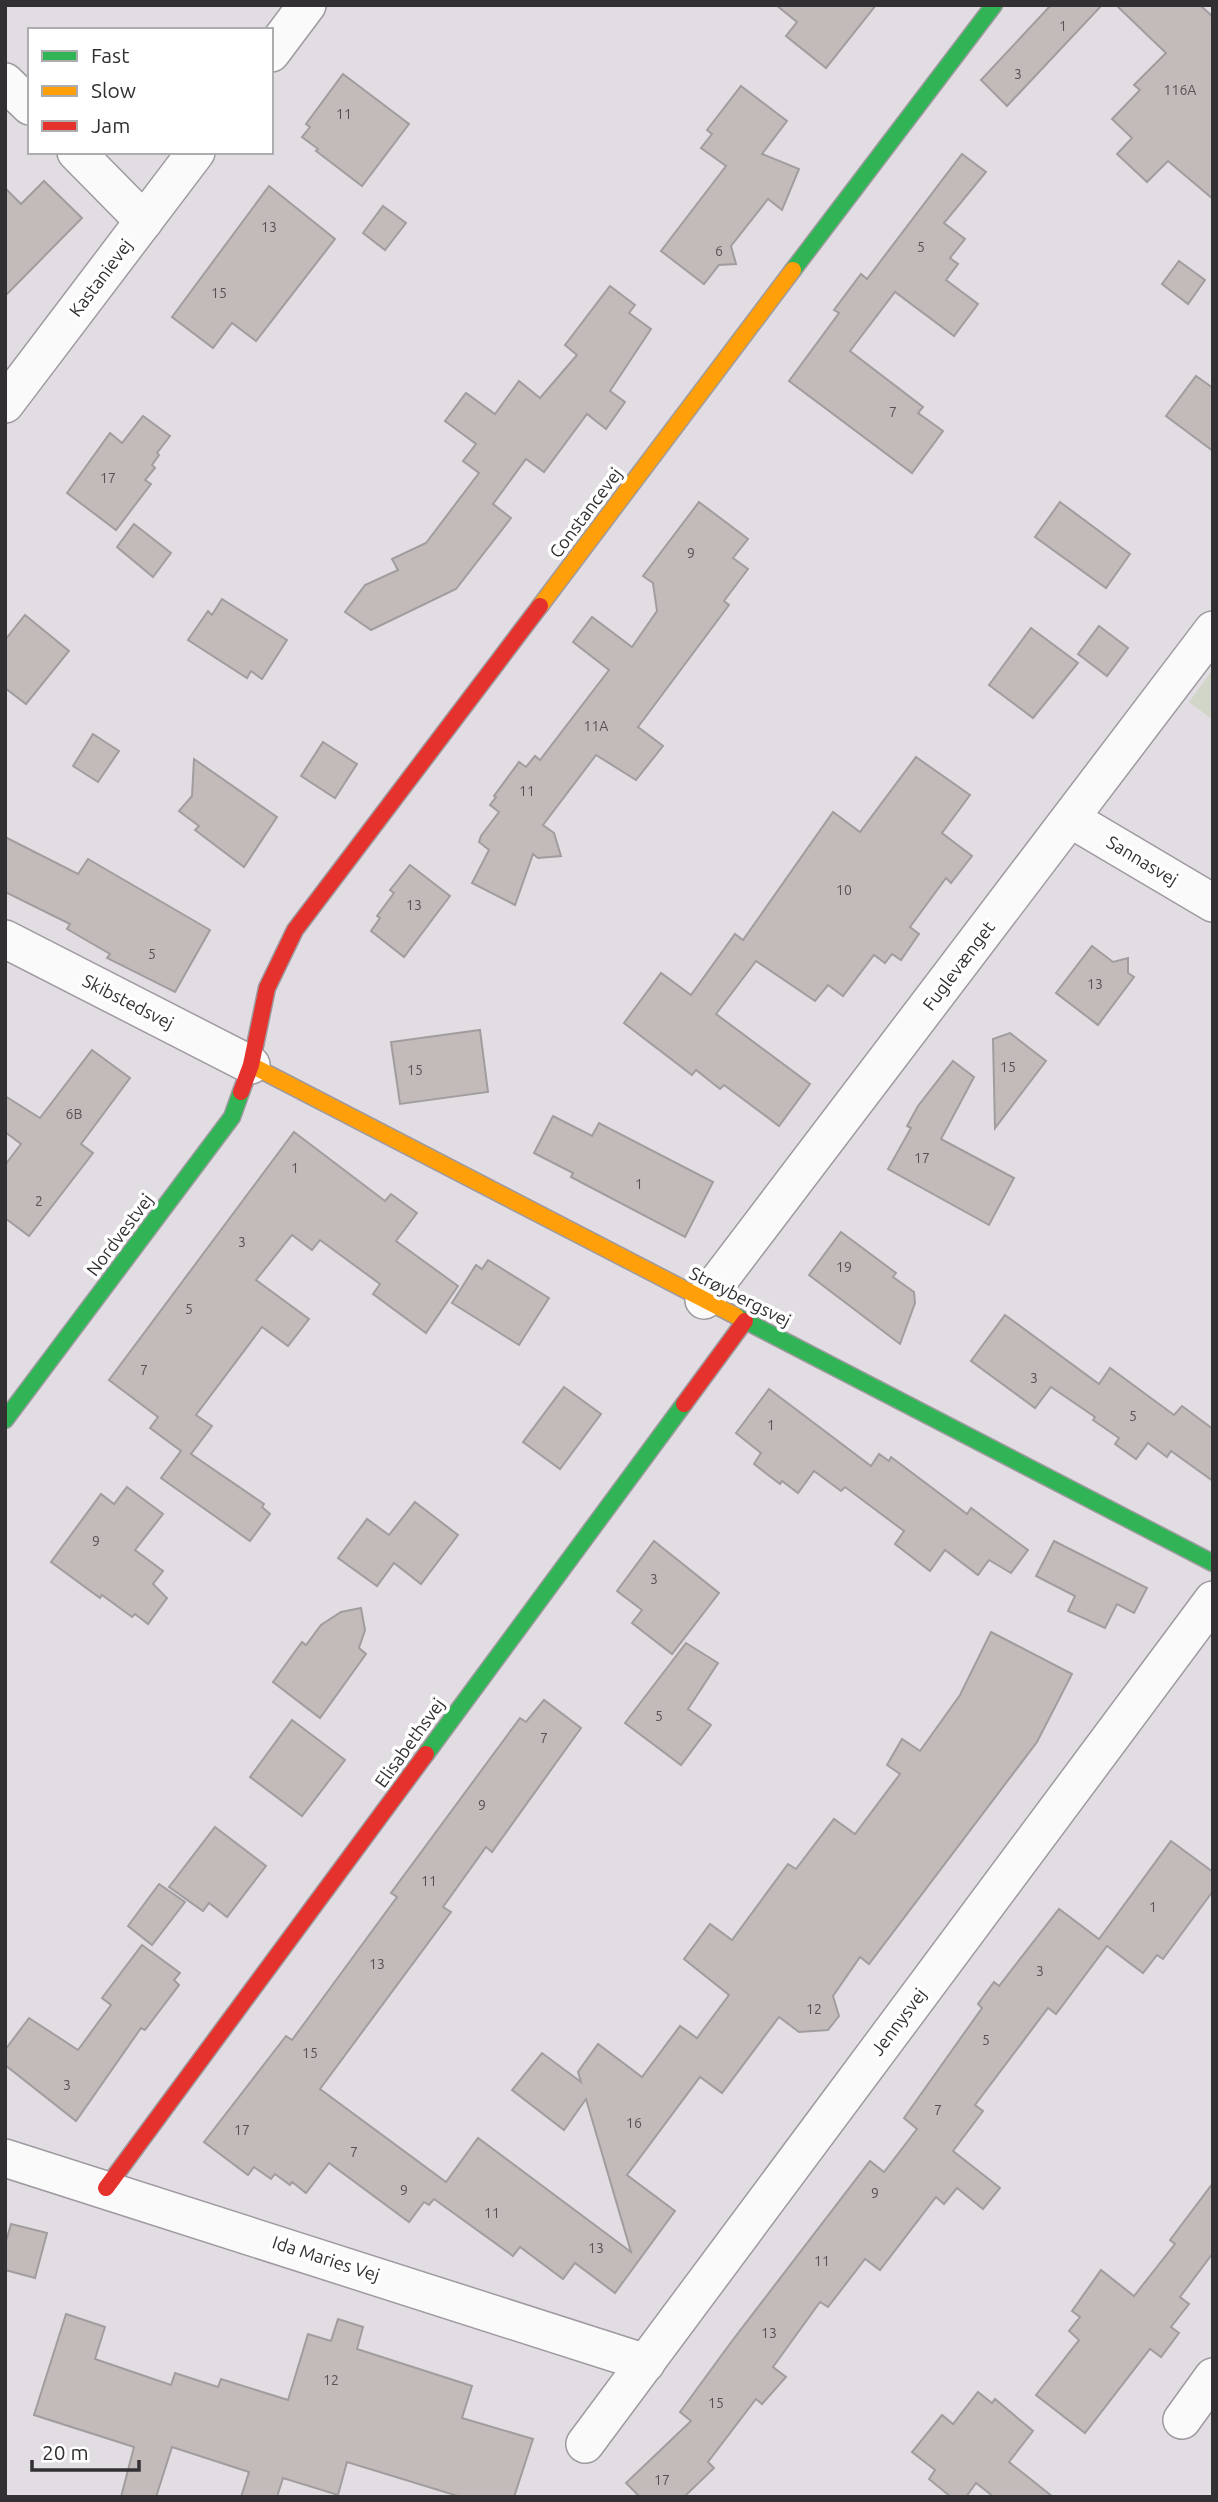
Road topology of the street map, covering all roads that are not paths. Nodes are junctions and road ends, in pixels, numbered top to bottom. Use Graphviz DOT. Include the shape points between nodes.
graph roads {
  1 [pos="307,5"];
  2 [pos="994,5"];
  3 [pos="273,50"];
  4 [pos="5,82"];
  5 [pos="28,104"];
  6 [pos="78,154"];
  7 [pos="194,154"];
  8 [pos="144,221"];
  9 [pos="5,404"];
  10 [pos="1213,630"];
  11 [pos="1071,819"];
  12 [pos="1213,903"];
  13 [pos="5,939"];
  14 [pos="251,1065"];
  15 [pos="704,1300"];
  16 [pos="745,1321"];
  17 [pos="5,1420"];
  18 [pos="1213,1563"];
  19 [pos="1213,1600"];
  20 [pos="5,2158"];
  21 [pos="106,2188"];
  22 [pos="646,2363"];
  23 [pos="1213,2377"];
  24 [pos="1182,2420"];
  25 [pos="585,2444"];
  1 -- 3 [label="street"];
  2 -- 14 [label="street, Constancevej" via="295,930 267,988"];
  4 -- 5 [label="street"];
  6 -- 8 [label="street"];
  7 -- 8 [label="street, Kastanievej"];
  8 -- 9 [label="street, Kastanievej"];
  10 -- 11 [label="street, Fuglevænget"];
  11 -- 12 [label="street, Sannasvej"];
  11 -- 15 [label="street, Fuglevænget"];
  13 -- 14 [label="street, Skibstedsvej"];
  14 -- 15 [label="street, Strøybergsvej"];
  14 -- 17 [label="street, Nordvestvej" via="232,1117"];
  15 -- 16 [label="street, Strøybergsvej"];
  16 -- 18 [label="street, Strøybergsvej"];
  16 -- 21 [label="street, Elisabethsvej"];
  19 -- 22 [label="street, Jennysvej"];
  20 -- 21 [label="street, Ida Maries Vej"];
  21 -- 22 [label="street, Ida Maries Vej"];
  22 -- 25 [label="street, Jennysvej"];
  23 -- 24 [label="street"];
}
